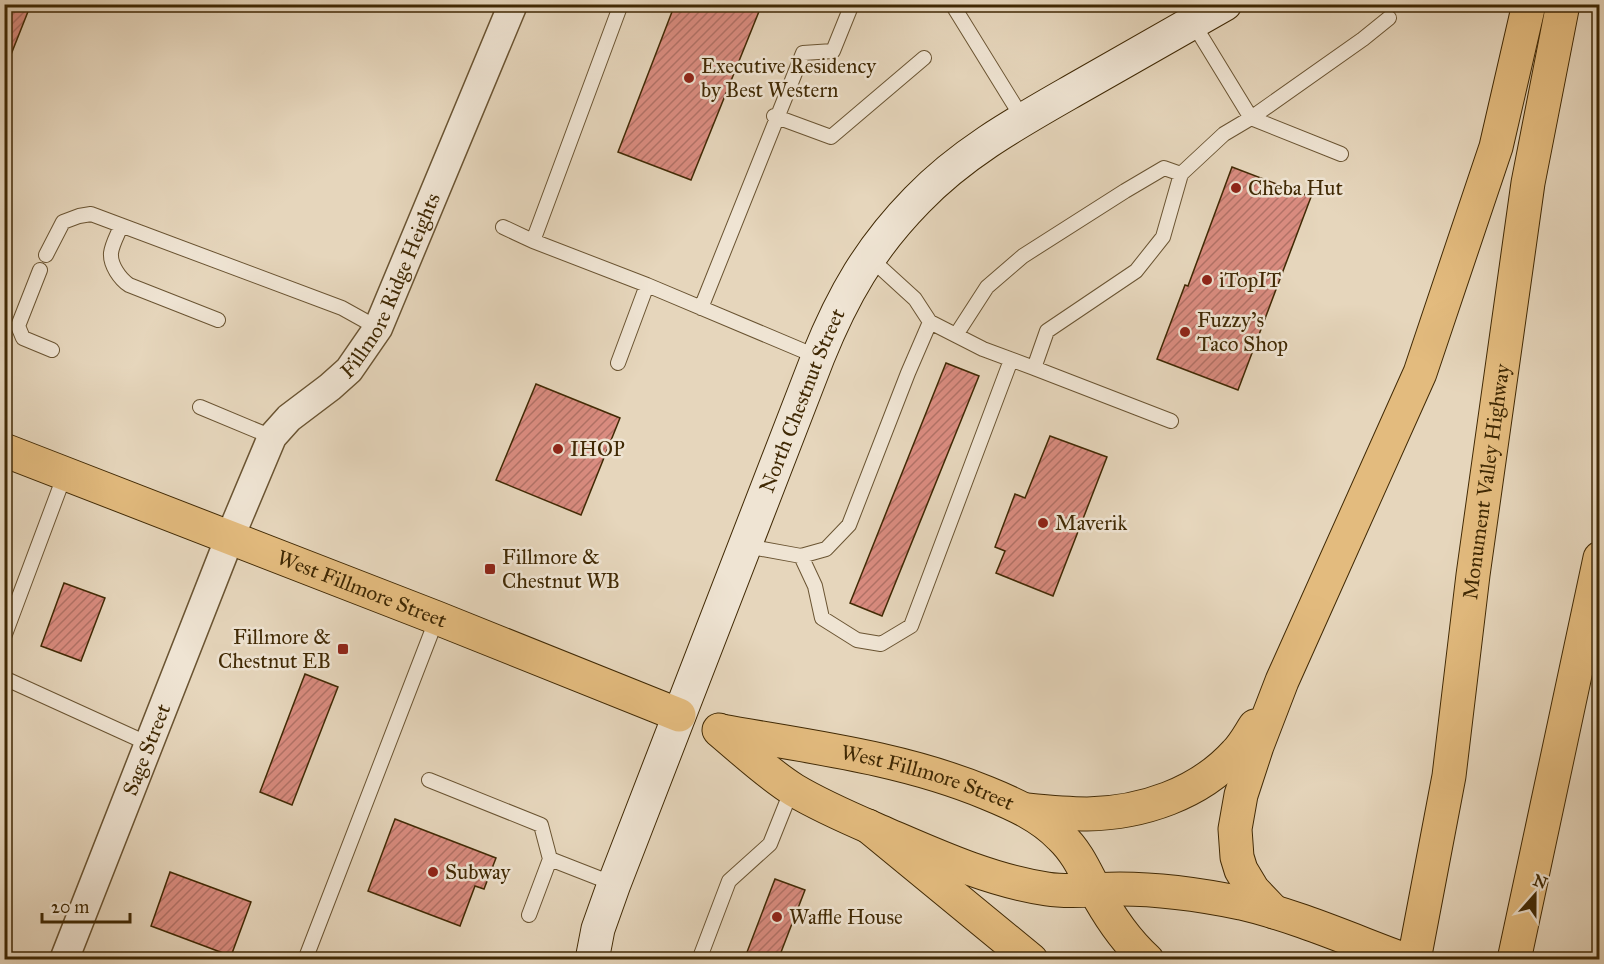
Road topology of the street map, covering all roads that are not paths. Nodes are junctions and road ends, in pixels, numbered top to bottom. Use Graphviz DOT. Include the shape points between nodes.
graph roads {
  1 [pos="513,4"];
  2 [pos="621,4"];
  3 [pos="852,4"];
  4 [pos="952,4"];
  5 [pos="1224,4"];
  6 [pos="1530,4"];
  7 [pos="1563,4"];
  8 [pos="1389,18"];
  9 [pos="1193,22"];
  10 [pos="924,58"];
  11 [pos="776,117"];
  12 [pos="1251,118"];
  13 [pos="1023,119"];
  14 [pos="1341,154"];
  15 [pos="1181,174"];
  16 [pos="121,226"];
  17 [pos="503,227"];
  18 [pos="533,241"];
  19 [pos="46,255"];
  20 [pos="870,257"];
  21 [pos="40,270"];
  22 [pos="647,285"];
  23 [pos="701,308"];
  24 [pos="218,320"];
  25 [pos="930,322"];
  26 [pos="378,328"];
  27 [pos="956,335"];
  28 [pos="52,350"];
  29 [pos="818,357"];
  30 [pos="1011,360"];
  31 [pos="618,363"];
  32 [pos="1034,368"];
  33 [pos="200,407"];
  34 [pos="1171,421"];
  35 [pos="272,437"];
  36 [pos="4,450"];
  37 [pos="65,474"];
  38 [pos="230,537"];
  39 [pos="745,545"];
  40 [pos="801,556"];
  41 [pos="1599,558"];
  42 [pos="437,618"];
  43 [pos="4,637"];
  44 [pos="4,678"];
  45 [pos="1282,681"];
  46 [pos="679,715"];
  47 [pos="719,730"];
  48 [pos="149,744"];
  49 [pos="429,780"];
  50 [pos="792,788"];
  51 [pos="1027,810"];
  52 [pos="868,826"];
  53 [pos="549,859"];
  54 [pos="614,884"];
  55 [pos="1095,890"];
  56 [pos="529,915"];
  57 [pos="1288,917"];
  58 [pos="64,960"];
  59 [pos="305,960"];
  60 [pos="592,960"];
  61 [pos="699,960"];
  62 [pos="1030,960"];
  63 [pos="1147,960"];
  64 [pos="1404,960"];
  65 [pos="1414,960"];
  66 [pos="1514,960"];
  1 -- 26 [label="street, Fillmore Ridge Heights"];
  2 -- 18 [label="lane"];
  3 -- 11 [label="lane" via="833,51 803,53"];
  4 -- 13 [label="lane"];
  5 -- 9 [label="main road, North Chestnut Street"];
  6 -- 45 [label="main road" via="1496,147 1420,373"];
  7 -- 65 [label="main road, Monument Valley Highway" via="1528,183 1449,776"];
  8 -- 12 [label="lane"];
  9 -- 12 [label="lane"];
  9 -- 13 [label="main road, North Chestnut Street"];
  10 -- 11 [label="lane" via="831,137"];
  11 -- 23 [label="lane"];
  12 -- 14 [label="lane"];
  12 -- 15 [label="lane" via="1224,134"];
  13 -- 20 [label="main road, North Chestnut Street" via="942,176 906,211"];
  15 -- 27 [label="lane" via="1164,168 1023,256 987,287"];
  15 -- 32 [label="lane" via="1163,237 1136,271 1047,331"];
  16 -- 19 [label="lane" via="91,214 63,222"];
  16 -- 24 [label="lane" via="111,254 121,279"];
  16 -- 26 [label="lane" via="342,308"];
  17 -- 18 [label="lane"];
  18 -- 22 [label="lane"];
  20 -- 25 [label="lane" via="915,299"];
  20 -- 29 [label="main road, North Chestnut Street" via="840,305"];
  21 -- 28 [label="lane" via="18,327 23,338"];
  22 -- 23 [label="lane"];
  22 -- 31 [label="lane"];
  23 -- 29 [label="lane"];
  25 -- 27 [label="lane"];
  25 -- 40 [label="lane" via="849,525 826,549"];
  26 -- 35 [label="street, Fillmore Ridge Heights" via="349,370 289,418"];
  27 -- 30 [label="lane"];
  29 -- 39 [label="main road, North Chestnut Street"];
  30 -- 32 [label="lane"];
  30 -- 40 [label="lane" via="911,627 881,644 857,640 822,618 815,586"];
  32 -- 34 [label="lane"];
  33 -- 35 [label="lane"];
  35 -- 38 [label="street, Fillmore Ridge Heights"];
  36 -- 37 [label="main road, West Fillmore Street"];
  37 -- 38 [label="main road, West Fillmore Street"];
  37 -- 43 [label="lane"];
  38 -- 42 [label="main road, West Fillmore Street"];
  38 -- 48 [label="street, Sage Street"];
  39 -- 40 [label="lane"];
  39 -- 46 [label="main road, North Chestnut Street"];
  41 -- 66 [label="main road"];
  42 -- 46 [label="main road, West Fillmore Street"];
  42 -- 59 [label="lane"];
  44 -- 48 [label="lane"];
  45 -- 51 [label="main road" via="1240,748 1196,785 1132,809 1087,814"];
  45 -- 57 [label="main road" via="1245,780 1235,830 1237,857 1252,890"];
  46 -- 47 [label="main road, West Fillmore Street"];
  46 -- 54 [label="main road, North Chestnut Street"];
  47 -- 50 [label="main road, West Fillmore Street"];
  47 -- 51 [label="main road, West Fillmore Street" via="895,764 978,789"];
  48 -- 58 [label="street, Sage Street"];
  49 -- 53 [label="lane" via="541,825"];
  50 -- 52 [label="main road, West Fillmore Street"];
  50 -- 61 [label="lane" via="770,844 729,881"];
  51 -- 55 [label="main road, West Fillmore Street" via="1068,843"];
  52 -- 55 [label="main road, West Fillmore Street" via="1016,883 1059,890"];
  52 -- 62 [label="main road"];
  53 -- 54 [label="lane"];
  53 -- 56 [label="lane"];
  54 -- 60 [label="main road, North Chestnut Street"];
  55 -- 57 [label="main road, West Fillmore Street" via="1176,893 1242,903"];
  55 -- 63 [label="main road, West Fillmore Street" via="1116,925"];
  57 -- 64 [label="main road, West Fillmore Street"];
}
